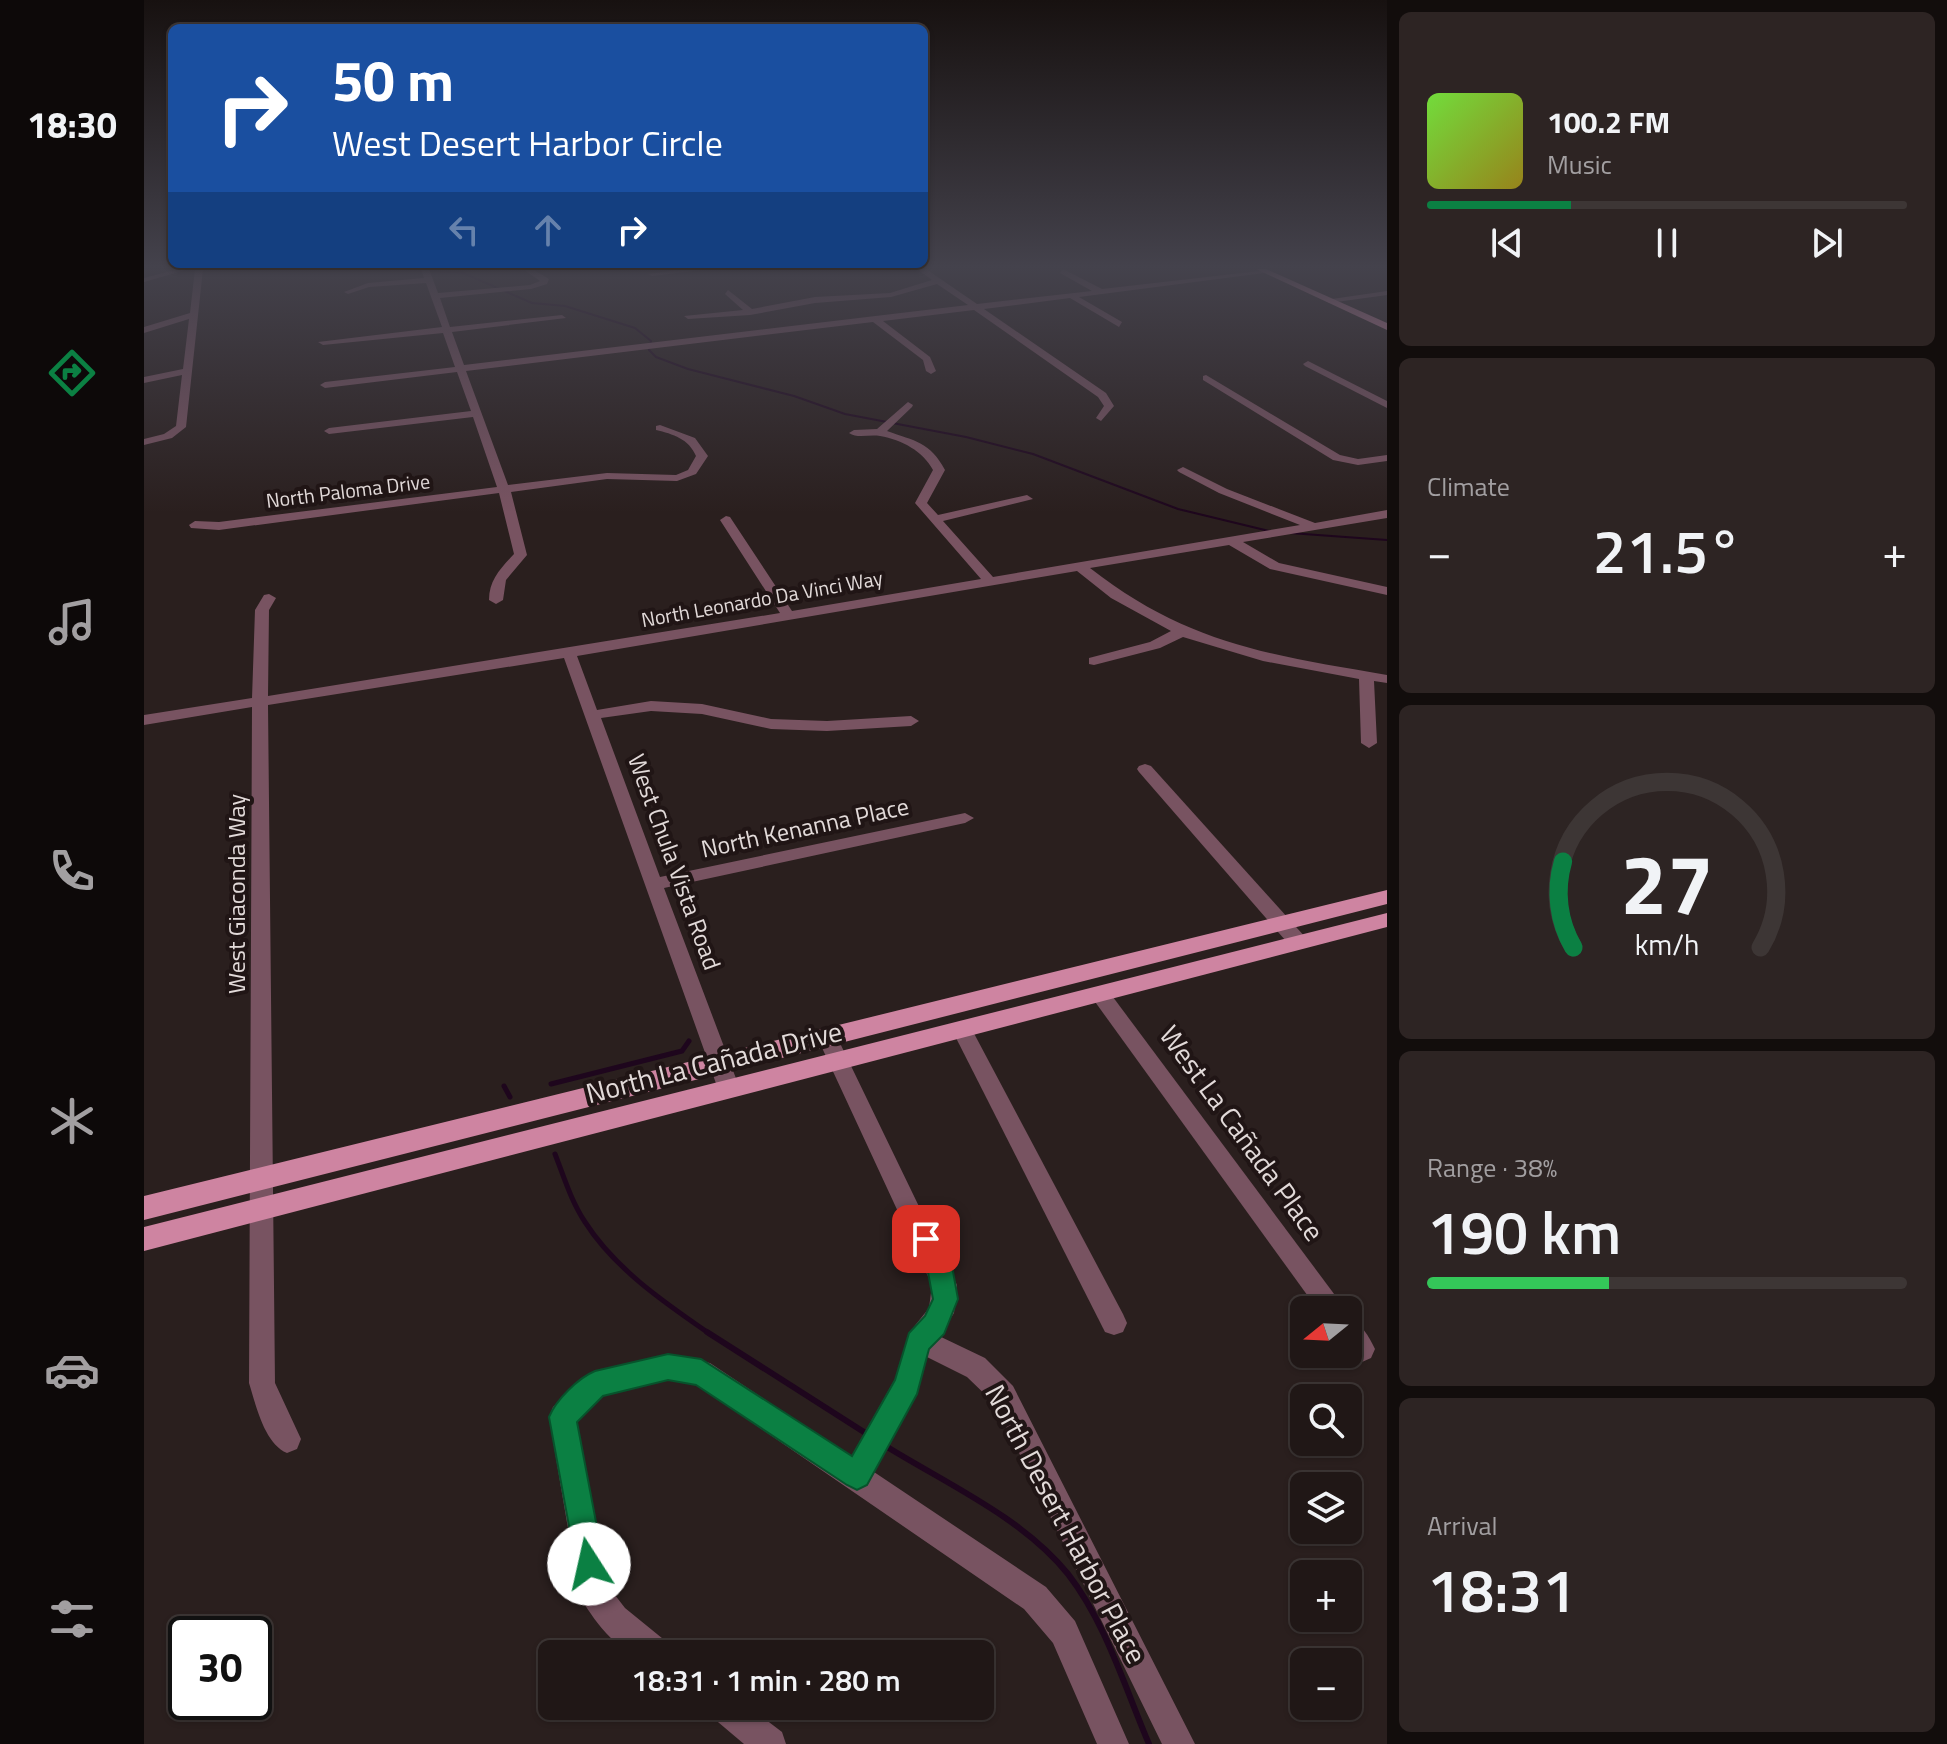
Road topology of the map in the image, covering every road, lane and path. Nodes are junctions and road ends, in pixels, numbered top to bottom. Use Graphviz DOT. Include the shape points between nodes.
graph roads {
  1 [pos="190,350"];
  2 [pos="455,350"];
  3 [pos="619,350"];
  4 [pos="916,350"];
  5 [pos="1039,350"];
  6 [pos="1308,364"];
  7 [pos="462,369"];
  8 [pos="188,371"];
  9 [pos="931,371"];
  10 [pos="1206,378"];
  11 [pos="144,380"];
  12 [pos="325,385"];
  13 [pos="908,405"];
  14 [pos="1387,405"];
  15 [pos="478,413"];
  16 [pos="1101,418"];
  17 [pos="660,428"];
  18 [pos="329,431"];
  19 [pos="880,432"];
  20 [pos="854,433"];
  21 [pos="144,442"];
  22 [pos="1387,458"];
  23 [pos="1183,470"];
  24 [pos="504,489"];
  25 [pos="1027,499"];
  26 [pos="1387,514"];
  27 [pos="934,519"];
  28 [pos="726,520"];
  29 [pos="195,525"];
  30 [pos="1313,526"];
  31 [pos="1232,541"];
  32 [pos="1080,567"];
  33 [pos="988,579"];
  34 [pos="1387,591"];
  35 [pos="269,598"];
  36 [pos="496,600"];
  37 [pos="787,614"];
  38 [pos="1179,633"];
  39 [pos="569,653"];
  40 [pos="1094,661"];
  41 [pos="1366,676"];
  42 [pos="1387,679"];
  43 [pos="260,700"];
  44 [pos="593,715"];
  45 [pos="144,720"];
  46 [pos="911,721"];
  47 [pos="1369,743"];
  48 [pos="1145,769"];
  49 [pos="965,818"];
  50 [pos="656,884"];
  51 [pos="1387,897"];
  52 [pos="1387,920"];
  53 [pos="1281,923"];
  54 [pos="1299,943"];
  55 [pos="1100,994"];
  56 [pos="962,1030"];
  57 [pos="827,1037"];
  58 [pos="838,1061"];
  59 [pos="719,1064"];
  60 [pos="729,1089"];
  61 [pos="263,1193"];
  62 [pos="144,1208"];
  63 [pos="144,1239"];
  64 [pos="1323,1296"];
  65 [pos="1114,1323"];
  66 [pos="918,1342"];
  67 [pos="287,1439"];
  68 [pos="869,1455"];
  69 [pos="640,1640"];
  70 [pos="740,1720"];
  71 [pos="770,1744"];
  72 [pos="1113,1744"];
  73 [pos="1179,1744"];
  1 -- 8 [label="street"];
  2 -- 7 [label="street"];
  3 -- 7 [label="street"];
  4 -- 9 [label="street"];
  5 -- 16 [label="street" via="1102,395 1109,406"];
  6 -- 14 [label="street"];
  7 -- 12 [label="street"];
  7 -- 15 [label="street"];
  8 -- 11 [label="street"];
  8 -- 21 [label="street" via="181,427"];
  10 -- 22 [label="street" via="1344,462"];
  13 -- 19 [label="street"];
  15 -- 18 [label="street"];
  15 -- 24 [label="street"];
  17 -- 24 [label="street, North Paloma Drive" via="699,446 702,456 692,472 675,480 607,476"];
  19 -- 20 [label="street"];
  19 -- 27 [label="street" via="930,453 939,470 921,503"];
  23 -- 30 [label="street"];
  24 -- 29 [label="street, North Paloma Drive"];
  24 -- 36 [label="street" via="521,555 502,575"];
  25 -- 27 [label="street"];
  26 -- 30 [label="street, North Leonardo Da Vinci Way"];
  27 -- 33 [label="street"];
  28 -- 37 [label="street"];
  30 -- 31 [label="street, North Leonardo Da Vinci Way"];
  31 -- 32 [label="street, North Leonardo Da Vinci Way"];
  31 -- 34 [label="street" via="1275,566"];
  32 -- 33 [label="street, North Leonardo Da Vinci Way"];
  32 -- 38 [label="street" via="1127,605"];
  33 -- 37 [label="street, North Leonardo Da Vinci Way"];
  35 -- 43 [label="street, West Giaconda Way" via="262,610"];
  37 -- 39 [label="street, North Leonardo Da Vinci Way"];
  38 -- 40 [label="street"];
  38 -- 41 [label="street" via="1223,648"];
  39 -- 43 [label="street, North Leonardo Da Vinci Way"];
  39 -- 44 [label="street, West Chula Vista Road"];
  41 -- 42 [label="street"];
  41 -- 47 [label="street"];
  43 -- 45 [label="street, North Leonardo Da Vinci Way"];
  43 -- 61 [label="street, West Giaconda Way"];
  44 -- 46 [label="street" via="651,706 702,709 771,724"];
  44 -- 50 [label="street, West Chula Vista Road"];
  48 -- 53 [label="street"];
  49 -- 50 [label="street, North Kenanna Place"];
  50 -- 59 [label="street, West Chula Vista Road"];
  51 -- 53 [label="main road, North La Cañada Drive"];
  52 -- 54 [label="main road, North La Cañada Drive"];
  53 -- 54 [label="street"];
  53 -- 57 [label="main road, North La Cañada Drive"];
  54 -- 55 [label="main road, North La Cañada Drive"];
  55 -- 56 [label="main road, North La Cañada Drive"];
  55 -- 64 [label="street, West La Cañada Place"];
  56 -- 58 [label="main road, North La Cañada Drive"];
  56 -- 65 [label="street"];
  57 -- 58 [label="street"];
  57 -- 59 [label="main road, North La Cañada Drive"];
  58 -- 60 [label="main road, North La Cañada Drive"];
  58 -- 66 [label="street" via="945,1285 941,1313"];
  59 -- 60 [label="street, West Chula Vista Road"];
  59 -- 61 [label="main road, North La Cañada Drive"];
  60 -- 61 [label="main road, North La Cañada Drive"];
  61 -- 62 [label="main road, North La Cañada Drive"];
  61 -- 63 [label="main road, North La Cañada Drive"];
  61 -- 67 [label="street, West Giaconda Way" via="262,1383"];
  66 -- 68 [label="street" via="907,1384"];
  66 -- 73 [label="street, North Desert Harbor Place" via="969,1360 1004,1395"];
  68 -- 69 [label="street" via="701,1372 668,1367 595,1385 563,1417 594,1593"];
  68 -- 72 [label="street" via="1035,1598 1064,1632"];
  70 -- 71 [label="street"];
}
